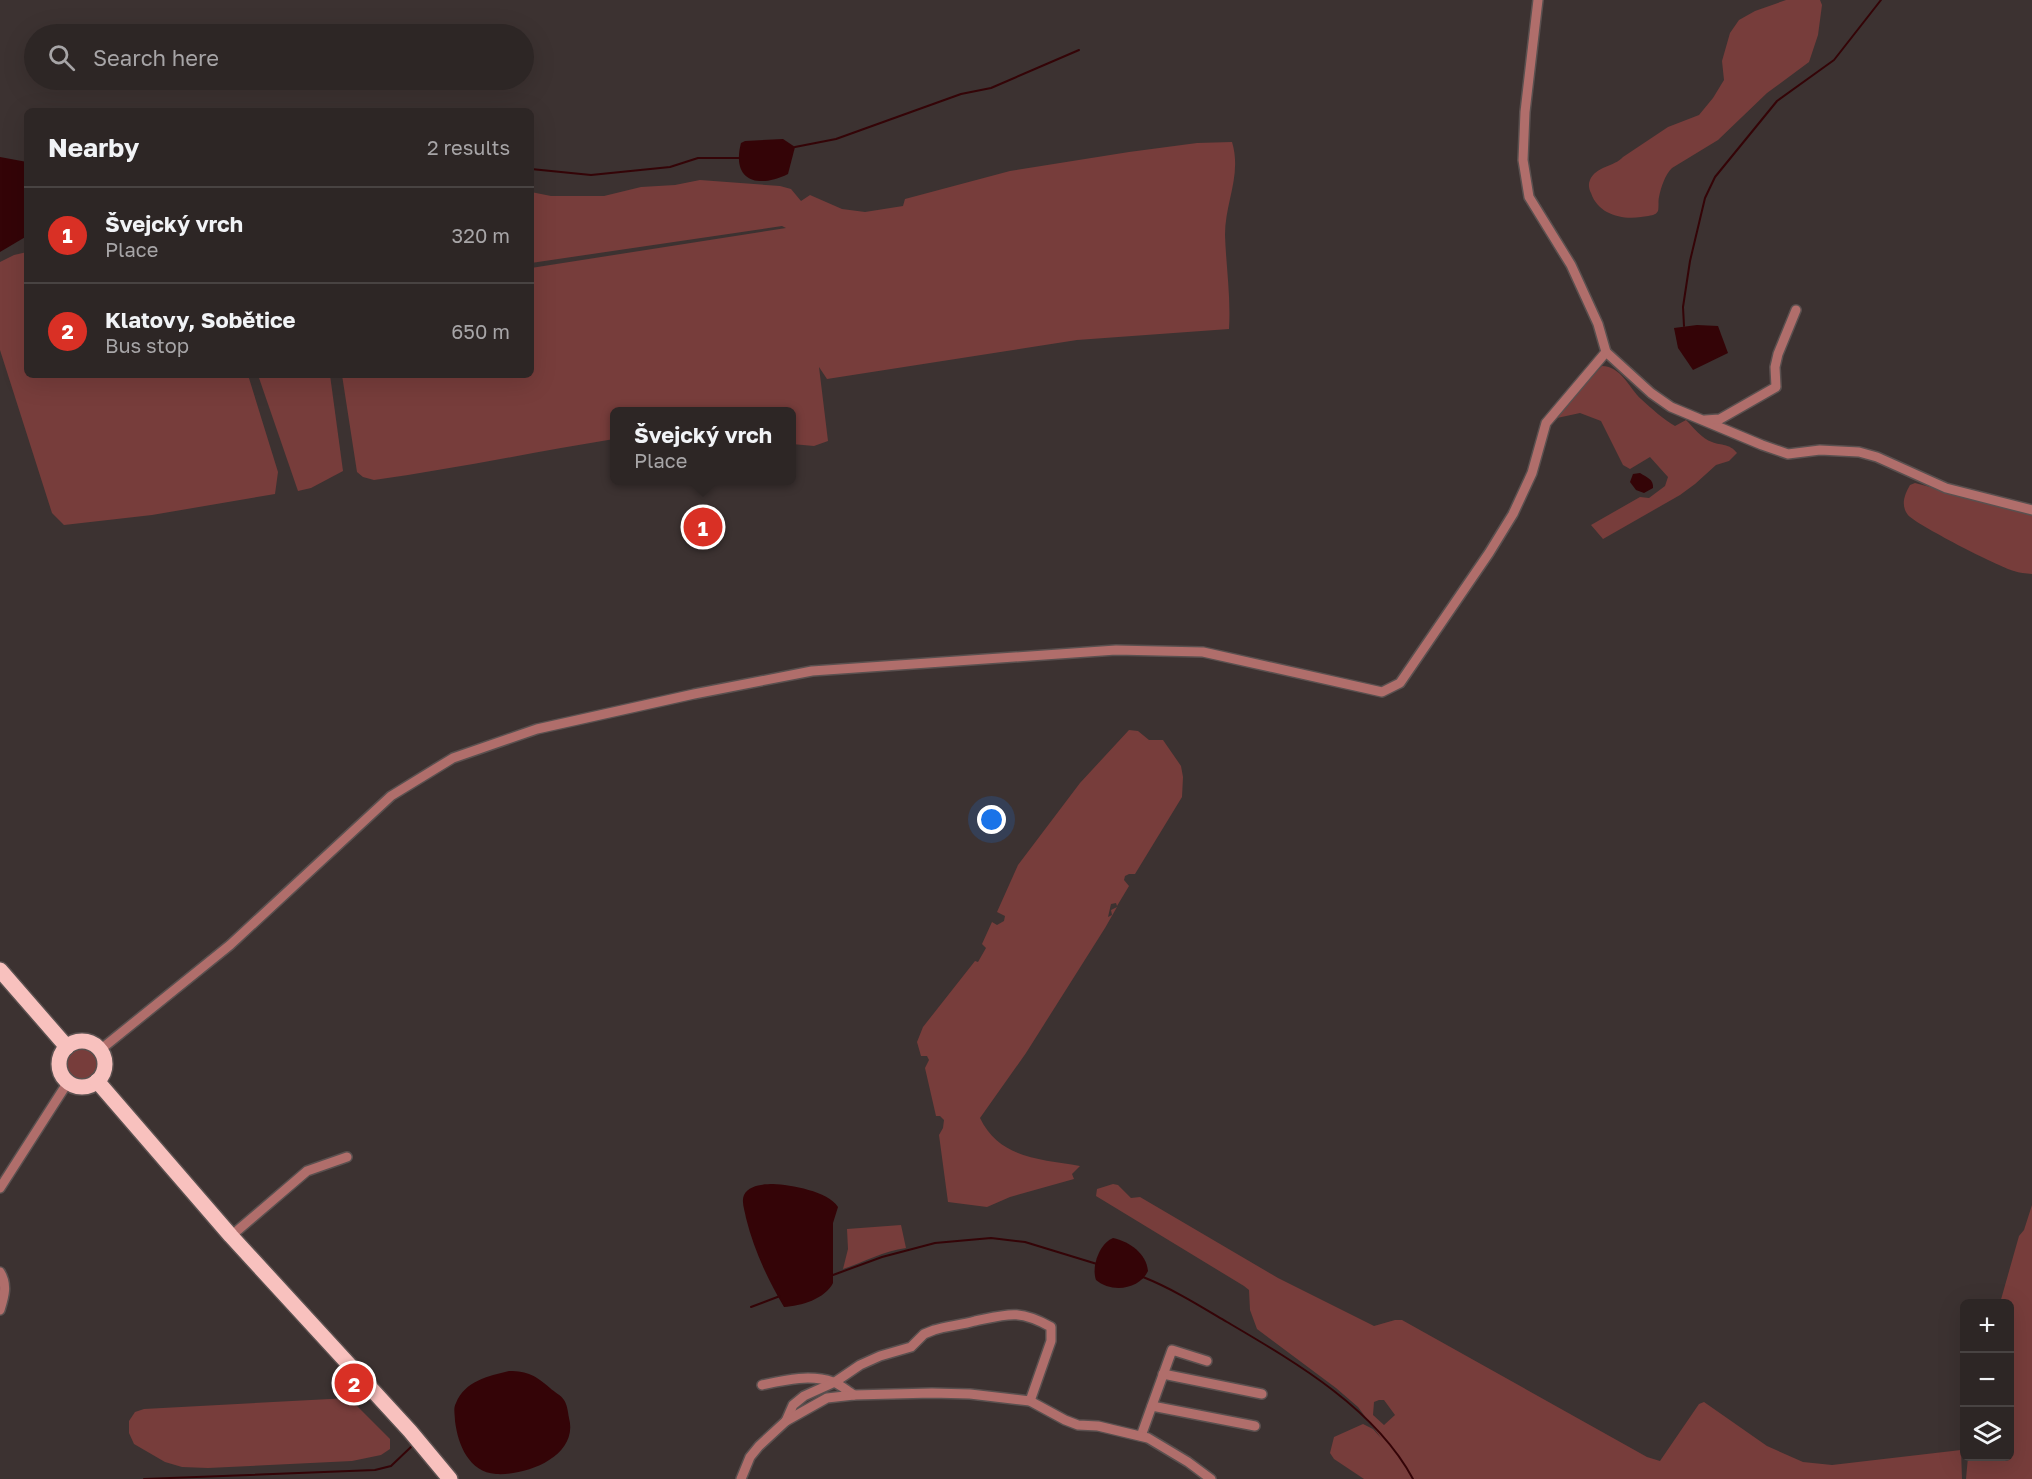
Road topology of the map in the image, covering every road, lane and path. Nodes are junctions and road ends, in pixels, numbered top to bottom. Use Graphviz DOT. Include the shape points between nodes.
graph roads {
  1 [pos="1538,0"];
  2 [pos="1796,310"];
  3 [pos="1606,352"];
  4 [pos="1702,420"];
  5 [pos="2032,510"];
  6 [pos="0,970"];
  7 [pos="67,1047"];
  8 [pos="100,1050"];
  9 [pos="98,1081"];
  10 [pos="68,1082"];
  11 [pos="347,1156"];
  12 [pos="0,1186"];
  13 [pos="231,1236"];
  14 [pos="0,1272"];
  15 [pos="0,1310"];
  16 [pos="1207,1361"];
  17 [pos="1163,1374"];
  18 [pos="835,1382"];
  19 [pos="762,1385"];
  20 [pos="1262,1394"];
  21 [pos="854,1395"];
  22 [pos="1030,1401"];
  23 [pos="1152,1406"];
  24 [pos="786,1421"];
  25 [pos="1255,1426"];
  26 [pos="1141,1436"];
  27 [pos="450,1479"];
  28 [pos="741,1479"];
  29 [pos="1211,1479"];
  1 -- 3 [label="street" via="1525,112 1523,160 1529,197 1571,265 1598,324"];
  2 -- 4 [label="street" via="1778,354 1776,387 1720,419"];
  3 -- 4 [label="street" via="1651,393 1671,407"];
  3 -- 8 [label="street" via="1552,413 1513,514 1400,683 1391,688 1382,692 1363,689 1203,652 1116,650 812,671 537,729 453,758 391,796 230,945"];
  4 -- 5 [label="street" via="1788,454 1820,450 1859,452 1946,488"];
  6 -- 7 [label="main road"];
  7 -- 8 [label="main road" via="82,1041"];
  7 -- 10 [label="main road" via="60,1064"];
  8 -- 9 [label="main road" via="105,1068"];
  9 -- 10 [label="main road" via="81,1087"];
  9 -- 13 [label="main road"];
  10 -- 12 [label="street"];
  11 -- 13 [label="street" via="307,1171"];
  13 -- 27 [label="main road"];
  14 -- 15 [label="street" via="5,1292"];
  16 -- 17 [label="street" via="1172,1350"];
  17 -- 20 [label="street"];
  17 -- 23 [label="street"];
  18 -- 19 [label="street" via="796,1378"];
  18 -- 21 [label="street"];
  18 -- 22 [label="street" via="870,1360 911,1347 934,1330 998,1314 1019,1314 1051,1327 1052,1334"];
  18 -- 24 [label="street" via="804,1396 793,1405"];
  21 -- 22 [label="street" via="970,1394"];
  21 -- 24 [label="street" via="827,1398"];
  22 -- 26 [label="street" via="1078,1425"];
  23 -- 25 [label="street"];
  23 -- 26 [label="street"];
  24 -- 28 [label="street" via="755,1452"];
  26 -- 29 [label="street"];
}
